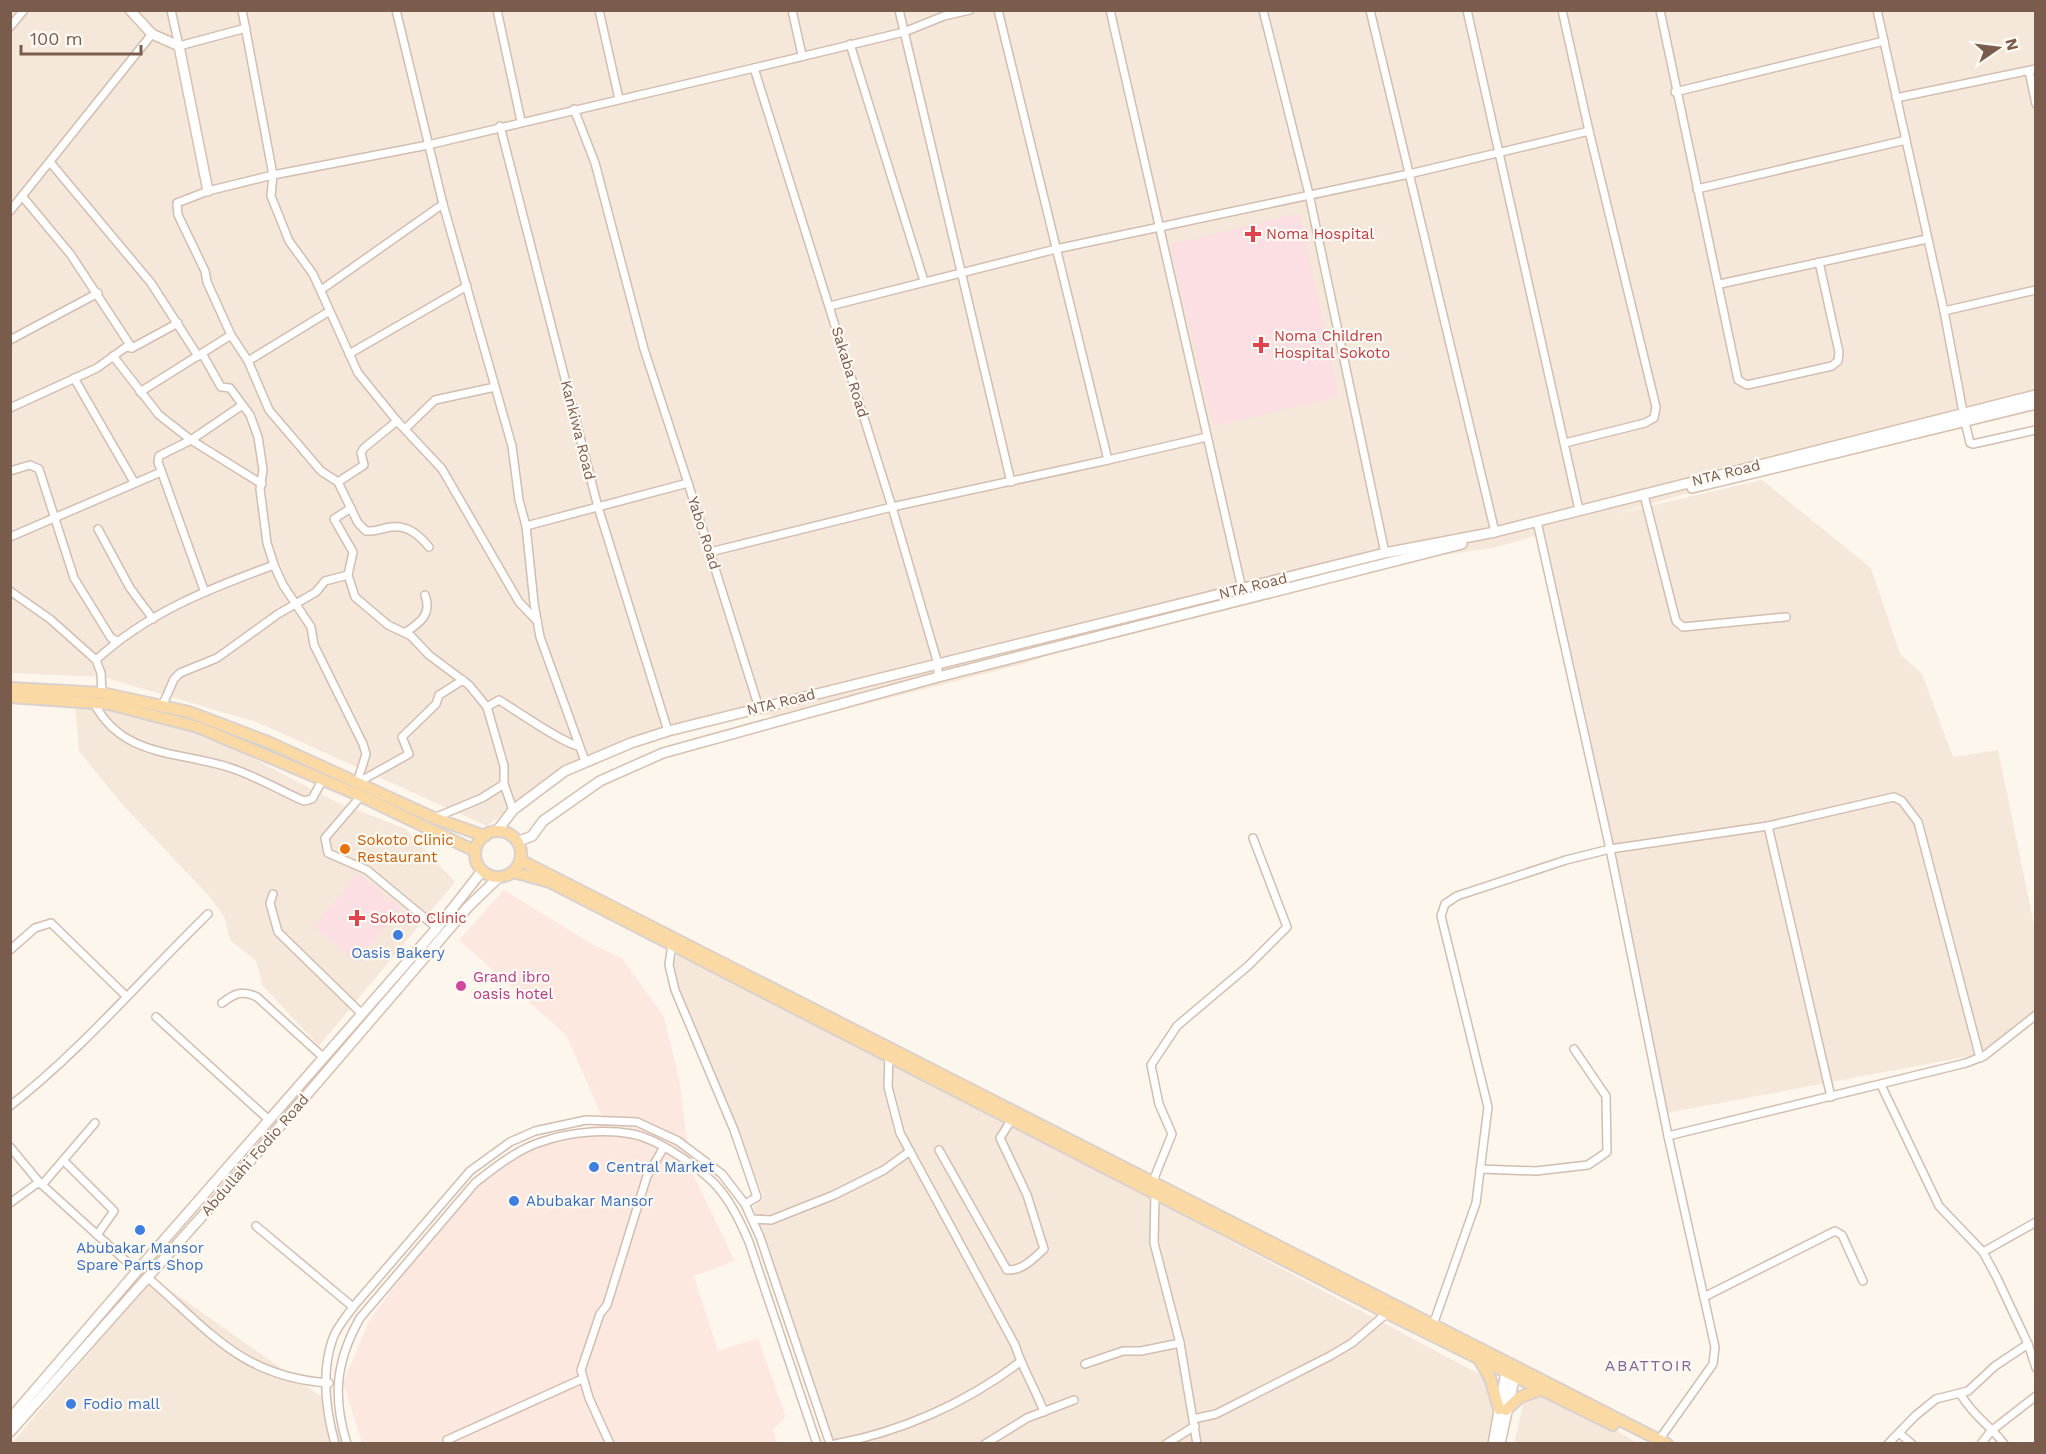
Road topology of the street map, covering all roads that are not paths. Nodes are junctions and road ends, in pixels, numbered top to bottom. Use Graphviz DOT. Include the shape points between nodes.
graph roads {
  1 [pos="24,10"];
  2 [pos="130,10"];
  3 [pos="171,10"];
  4 [pos="242,10"];
  5 [pos="396,10"];
  6 [pos="497,10"];
  7 [pos="599,10"];
  8 [pos="792,10"];
  9 [pos="899,10"];
  10 [pos="970,10"];
  11 [pos="998,10"];
  12 [pos="1110,10"];
  13 [pos="1263,10"];
  14 [pos="1370,10"];
  15 [pos="1467,10"];
  16 [pos="1562,10"];
  17 [pos="1660,10"];
  18 [pos="1876,10"];
  19 [pos="10,27"];
  20 [pos="246,28"];
  21 [pos="904,32"];
  22 [pos="152,34"];
  23 [pos="1884,41"];
  24 [pos="850,44"];
  25 [pos="179,46"];
  26 [pos="802,55"];
  27 [pos="754,68"];
  28 [pos="2032,70"];
  29 [pos="1675,92"];
  30 [pos="1896,98"];
  31 [pos="619,99"];
  32 [pos="2036,104"];
  33 [pos="574,109"];
  34 [pos="522,121"];
  35 [pos="501,126"];
  36 [pos="1589,131"];
  37 [pos="1906,140"];
  38 [pos="428,145"];
  39 [pos="1498,151"];
  40 [pos="50,162"];
  41 [pos="1409,174"];
  42 [pos="273,175"];
  43 [pos="1697,189"];
  44 [pos="208,191"];
  45 [pos="1309,194"];
  46 [pos="22,196"];
  47 [pos="443,204"];
  48 [pos="10,210"];
  49 [pos="1160,229"];
  50 [pos="1927,239"];
  51 [pos="1056,249"];
  52 [pos="1819,262"];
  53 [pos="963,272"];
  54 [pos="924,281"];
  55 [pos="1720,284"];
  56 [pos="467,286"];
  57 [pos="321,290"];
  58 [pos="2036,290"];
  59 [pos="98,293"];
  60 [pos="830,306"];
  61 [pos="1944,311"];
  62 [pos="328,312"];
  63 [pos="177,323"];
  64 [pos="231,335"];
  65 [pos="10,340"];
  66 [pos="132,348"];
  67 [pos="349,354"];
  68 [pos="113,356"];
  69 [pos="198,356"];
  70 [pos="248,362"];
  71 [pos="74,378"];
  72 [pos="495,387"];
  73 [pos="140,392"];
  74 [pos="2036,395"];
  75 [pos="2036,404"];
  76 [pos="241,406"];
  77 [pos="10,408"];
  78 [pos="1964,417"];
  79 [pos="397,421"];
  80 [pos="405,429"];
  81 [pos="2036,430"];
  82 [pos="1207,437"];
  83 [pos="191,441"];
  84 [pos="1565,444"];
  85 [pos="1108,460"];
  86 [pos="10,471"];
  87 [pos="161,472"];
  88 [pos="134,482"];
  89 [pos="338,482"];
  90 [pos="1011,482"];
  91 [pos="688,483"];
  92 [pos="262,484"];
  93 [pos="1645,500"];
  94 [pos="597,507"];
  95 [pos="892,507"];
  96 [pos="351,508"];
  97 [pos="1580,510"];
  98 [pos="56,517"];
  99 [pos="526,526"];
  100 [pos="1538,526"];
  101 [pos="98,530"];
  102 [pos="1495,532"];
  103 [pos="10,537"];
  104 [pos="429,546"];
  105 [pos="710,552"];
  106 [pos="1385,553"];
  107 [pos="274,565"];
  108 [pos="348,575"];
  109 [pos="1242,589"];
  110 [pos="204,590"];
  111 [pos="10,591"];
  112 [pos="425,594"];
  113 [pos="297,604"];
  114 [pos="1786,617"];
  115 [pos="153,619"];
  116 [pos="537,621"];
  117 [pos="406,632"];
  118 [pos="117,641"];
  119 [pos="96,660"];
  120 [pos="938,664"];
  121 [pos="938,677"];
  122 [pos="463,680"];
  123 [pos="10,688"];
  124 [pos="102,693"];
  125 [pos="10,697"];
  126 [pos="94,703"];
  127 [pos="163,704"];
  128 [pos="487,707"];
  129 [pos="759,708"];
  130 [pos="668,731"];
  131 [pos="578,746"];
  132 [pos="585,761"];
  133 [pos="322,781"];
  134 [pos="357,783"];
  135 [pos="504,784"];
  136 [pos="361,796"];
  137 [pos="513,810"];
  138 [pos="434,818"];
  139 [pos="1768,826"];
  140 [pos="497,831"];
  141 [pos="485,836"];
  142 [pos="1253,838"];
  143 [pos="517,842"];
  144 [pos="1610,849"];
  145 [pos="475,851"];
  146 [pos="520,860"];
  147 [pos="482,871"];
  148 [pos="513,872"];
  149 [pos="499,877"];
  150 [pos="273,894"];
  151 [pos="208,914"];
  152 [pos="437,928"];
  153 [pos="672,944"];
  154 [pos="10,950"];
  155 [pos="126,996"];
  156 [pos="222,1003"];
  157 [pos="362,1014"];
  158 [pos="2036,1015"];
  159 [pos="156,1017"];
  160 [pos="1574,1049"];
  161 [pos="889,1055"];
  162 [pos="324,1058"];
  163 [pos="1980,1058"];
  164 [pos="1881,1085"];
  165 [pos="1831,1097"];
  166 [pos="10,1106"];
  167 [pos="1012,1119"];
  168 [pos="269,1120"];
  169 [pos="95,1122"];
  170 [pos="1668,1136"];
  171 [pos="10,1147"];
  172 [pos="664,1147"];
  173 [pos="939,1150"];
  174 [pos="910,1151"];
  175 [pos="63,1160"];
  176 [pos="1480,1170"];
  177 [pos="1152,1181"];
  178 [pos="40,1183"];
  179 [pos="1155,1194"];
  180 [pos="10,1203"];
  181 [pos="745,1204"];
  182 [pos="433,1214"];
  183 [pos="752,1219"];
  184 [pos="441,1221"];
  185 [pos="2036,1222"];
  186 [pos="256,1226"];
  187 [pos="97,1235"];
  188 [pos="1983,1252"];
  189 [pos="136,1271"];
  190 [pos="147,1277"];
  191 [pos="1863,1281"];
  192 [pos="1704,1297"];
  193 [pos="353,1307"];
  194 [pos="1387,1313"];
  195 [pos="1433,1325"];
  196 [pos="1180,1343"];
  197 [pos="2028,1344"];
  198 [pos="1478,1358"];
  199 [pos="1020,1362"];
  200 [pos="1085,1364"];
  201 [pos="2036,1368"];
  202 [pos="1511,1370"];
  203 [pos="582,1379"];
  204 [pos="327,1383"];
  205 [pos="338,1383"];
  206 [pos="1540,1390"];
  207 [pos="1961,1395"];
  208 [pos="2036,1396"];
  209 [pos="1074,1400"];
  210 [pos="1502,1410"];
  211 [pos="1044,1412"];
  212 [pos="10,1419"];
  213 [pos="1194,1422"];
  214 [pos="1991,1431"];
  215 [pos="10,1432"];
  216 [pos="1899,1433"];
  217 [pos="447,1440"];
  218 [pos="1660,1442"];
  219 [pos="335,1443"];
  220 [pos="347,1443"];
  221 [pos="610,1443"];
  222 [pos="817,1443"];
  223 [pos="832,1443"];
  224 [pos="985,1443"];
  225 [pos="1166,1443"];
  226 [pos="1197,1443"];
  227 [pos="1493,1443"];
  228 [pos="1500,1443"];
  229 [pos="1888,1443"];
  230 [pos="1912,1443"];
  231 [pos="1981,1443"];
  232 [pos="2004,1443"];
  1 -- 19 [label="street"];
  2 -- 22 [label="main road"];
  3 -- 25 [label="street"];
  4 -- 20 [label="street"];
  5 -- 38 [label="street"];
  6 -- 34 [label="street"];
  7 -- 31 [label="street"];
  8 -- 26 [label="street"];
  9 -- 21 [label="street"];
  10 -- 21 [label="street"];
  11 -- 51 [label="street"];
  12 -- 49 [label="street"];
  13 -- 45 [label="street"];
  14 -- 41 [label="street"];
  15 -- 39 [label="street"];
  16 -- 36 [label="street"];
  17 -- 29 [label="street"];
  18 -- 23 [label="street"];
  20 -- 25 [label="street"];
  20 -- 42 [label="street"];
  21 -- 24 [label="street"];
  21 -- 53 [label="street"];
  22 -- 25 [label="main road"];
  22 -- 40 [label="street"];
  23 -- 29 [label="street"];
  23 -- 30 [label="street"];
  24 -- 26 [label="street"];
  24 -- 54 [label="street"];
  25 -- 44 [label="main road"];
  26 -- 27 [label="street"];
  27 -- 31 [label="street"];
  27 -- 60 [label="street, Sakaba Road"];
  28 -- 30 [label="street"];
  28 -- 32 [label="street"];
  29 -- 43 [label="street"];
  30 -- 37 [label="street"];
  31 -- 33 [label="street"];
  33 -- 34 [label="street"];
  33 -- 91 [label="street" via="605,196 644,350"];
  34 -- 35 [label="street"];
  35 -- 38 [label="street"];
  35 -- 94 [label="street, Kankiwa Road"];
  36 -- 39 [label="street"];
  36 -- 84 [label="street" via="1656,407 1654,418 1645,423"];
  37 -- 43 [label="street"];
  37 -- 50 [label="street"];
  38 -- 42 [label="street"];
  38 -- 47 [label="street"];
  39 -- 41 [label="street"];
  39 -- 84 [label="street"];
  40 -- 46 [label="street"];
  40 -- 63 [label="street" via="151,283"];
  41 -- 45 [label="street"];
  41 -- 102 [label="street"];
  42 -- 44 [label="street"];
  42 -- 57 [label="street" via="271,196 289,241"];
  43 -- 55 [label="street"];
  44 -- 64 [label="street" via="177,202 176,207"];
  45 -- 49 [label="street"];
  45 -- 106 [label="street"];
  46 -- 48 [label="street"];
  46 -- 59 [label="street"];
  47 -- 56 [label="street"];
  47 -- 57 [label="street"];
  49 -- 51 [label="street"];
  49 -- 82 [label="street"];
  50 -- 52 [label="street"];
  50 -- 61 [label="street"];
  51 -- 53 [label="street"];
  51 -- 85 [label="street"];
  52 -- 55 [label="street"];
  52 -- 55 [label="street" via="1838,361 1832,366 1747,385 1738,380"];
  53 -- 54 [label="street"];
  53 -- 90 [label="street"];
  54 -- 60 [label="street"];
  56 -- 67 [label="street"];
  56 -- 72 [label="street"];
  57 -- 62 [label="street"];
  58 -- 61 [label="street"];
  59 -- 65 [label="street"];
  59 -- 66 [label="street"];
  60 -- 95 [label="street, Sakaba Road"];
  61 -- 78 [label="street"];
  62 -- 67 [label="street"];
  62 -- 70 [label="street"];
  63 -- 66 [label="street"];
  63 -- 69 [label="street"];
  64 -- 69 [label="street"];
  64 -- 70 [label="street"];
  66 -- 68 [label="street" via="126,347"];
  67 -- 79 [label="street" via="358,373"];
  68 -- 71 [label="street" via="98,368"];
  68 -- 73 [label="street"];
  69 -- 73 [label="street"];
  69 -- 76 [label="street" via="203,356 221,387 230,388"];
  70 -- 89 [label="street" via="269,410 321,471"];
  71 -- 77 [label="street"];
  71 -- 88 [label="street"];
  72 -- 80 [label="street" via="435,400"];
  72 -- 99 [label="street" via="512,447"];
  73 -- 83 [label="street" via="159,415"];
  74 -- 78 [label="main road, NTA Road"];
  75 -- 78 [label="main road, NTA Road"];
  76 -- 83 [label="street"];
  76 -- 92 [label="street" via="250,415 258,437"];
  78 -- 81 [label="street" via="1973,444"];
  78 -- 93 [label="main road, NTA Road"];
  78 -- 97 [label="main road, NTA Road"];
  79 -- 80 [label="street"];
  79 -- 89 [label="street" via="364,448 364,465"];
  80 -- 116 [label="street" via="442,469 519,603"];
  82 -- 85 [label="street"];
  82 -- 109 [label="street"];
  83 -- 87 [label="street" via="159,456"];
  83 -- 92 [label="street"];
  84 -- 97 [label="street"];
  85 -- 90 [label="street"];
  86 -- 98 [label="street" via="35,465"];
  87 -- 88 [label="street"];
  87 -- 110 [label="street"];
  88 -- 98 [label="street"];
  89 -- 96 [label="street"];
  90 -- 95 [label="street"];
  91 -- 94 [label="street, Yabo Road"];
  91 -- 105 [label="street, Yabo Road"];
  92 -- 107 [label="street" via="267,543"];
  93 -- 100 [label="main road, NTA Road"];
  93 -- 114 [label="street" via="1676,621 1683,627"];
  94 -- 99 [label="street, Yabo Road"];
  94 -- 130 [label="street, Kankiwa Road"];
  95 -- 105 [label="street"];
  95 -- 120 [label="street, Sakaba Road"];
  96 -- 104 [label="street" via="366,531 393,526 408,529"];
  96 -- 108 [label="street" via="334,519 352,552"];
  97 -- 102 [label="main road, NTA Road"];
  98 -- 103 [label="street"];
  98 -- 118 [label="street" via="74,578 111,638"];
  99 -- 116 [label="street"];
  100 -- 121 [label="main road, NTA Road"];
  100 -- 144 [label="street"];
  101 -- 115 [label="street" via="130,588"];
  102 -- 106 [label="main road, NTA Road"];
  105 -- 129 [label="street, Yabo Road"];
  106 -- 109 [label="main road, NTA Road"];
  107 -- 110 [label="street"];
  107 -- 113 [label="street"];
  108 -- 113 [label="street" via="325,580 321,588"];
  108 -- 117 [label="street" via="355,597 388,625"];
  109 -- 120 [label="main road, NTA Road"];
  110 -- 115 [label="street"];
  111 -- 119 [label="street" via="50,619"];
  112 -- 117 [label="street" via="425,617"];
  113 -- 127 [label="street" via="218,658 180,673"];
  113 -- 134 [label="street" via="363,744 366,754"];
  115 -- 118 [label="street"];
  116 -- 131 [label="street"];
  117 -- 122 [label="street"];
  118 -- 119 [label="street"];
  119 -- 124 [label="street"];
  120 -- 121 [label="street, Sakaba Road"];
  120 -- 129 [label="main road, NTA Road"];
  121 -- 143 [label="main road, NTA Road" via="663,753 600,781 543,821 532,836"];
  122 -- 128 [label="street"];
  122 -- 134 [label="street" via="439,695 436,704 402,737 409,754"];
  123 -- 124 [label="main road"];
  124 -- 127 [label="main road"];
  125 -- 126 [label="main road"];
  126 -- 133 [label="main road" via="198,727"];
  126 -- 133 [label="street" via="117,734 139,745 229,768 304,801 312,799"];
  127 -- 134 [label="main road" via="229,726"];
  128 -- 131 [label="street" via="499,700"];
  128 -- 135 [label="street" via="504,766"];
  129 -- 130 [label="main road, NTA Road"];
  130 -- 132 [label="main road, NTA Road"];
  131 -- 132 [label="street"];
  132 -- 137 [label="main road, NTA Road"];
  133 -- 136 [label="main road"];
  134 -- 138 [label="main road"];
  135 -- 137 [label="street"];
  135 -- 138 [label="street"];
  136 -- 145 [label="main road"];
  136 -- 152 [label="street" via="325,838 328,853 367,870"];
  137 -- 140 [label="main road, NTA Road"];
  138 -- 141 [label="main road"];
  139 -- 144 [label="street"];
  139 -- 163 [label="street" via="1894,797 1910,809 1918,822"];
  139 -- 165 [label="street"];
  140 -- 141 [label="main road"];
  140 -- 143 [label="main road"];
  141 -- 145 [label="main road"];
  142 -- 177 [label="street" via="1287,927 1177,1026 1151,1065 1159,1104 1172,1134"];
  143 -- 146 [label="main road"];
  144 -- 170 [label="street"];
  144 -- 176 [label="street" via="1456,896 1445,904 1441,915 1488,1107"];
  145 -- 147 [label="main road"];
  146 -- 148 [label="main road"];
  146 -- 177 [label="main road"];
  147 -- 149 [label="main road"];
  147 -- 152 [label="main road, Abdullahi Fodio Road"];
  148 -- 149 [label="main road"];
  148 -- 153 [label="main road" via="550,882"];
  149 -- 190 [label="main road, Abdullahi Fodio Road" via="468,907"];
  150 -- 157 [label="street" via="270,903 278,932"];
  151 -- 155 [label="street"];
  152 -- 157 [label="main road, Abdullahi Fodio Road"];
  153 -- 161 [label="main road"];
  153 -- 181 [label="street" via="669,965 675,990 734,1130 757,1197"];
  154 -- 155 [label="street" via="35,928 51,923"];
  155 -- 166 [label="street" via="84,1043"];
  156 -- 162 [label="street" via="234,993 247,992 257,997"];
  157 -- 162 [label="main road, Abdullahi Fodio Road"];
  158 -- 163 [label="street"];
  159 -- 168 [label="street"];
  160 -- 176 [label="street" via="1606,1096 1607,1152 1588,1165 1536,1171"];
  161 -- 167 [label="main road"];
  161 -- 174 [label="street" via="888,1087 900,1133"];
  162 -- 168 [label="main road, Abdullahi Fodio Road"];
  163 -- 164 [label="street"];
  164 -- 165 [label="street"];
  164 -- 188 [label="street" via="1939,1206"];
  165 -- 170 [label="street"];
  167 -- 173 [label="street" via="1000,1138 1027,1195 1044,1250 1014,1270 1007,1270"];
  167 -- 179 [label="main road"];
  168 -- 189 [label="main road, Abdullahi Fodio Road"];
  169 -- 175 [label="street"];
  170 -- 192 [label="street"];
  171 -- 178 [label="street"];
  172 -- 184 [label="street" via="634,1134 588,1132 540,1142 488,1172"];
  172 -- 203 [label="street" via="647,1176 607,1305 600,1314 581,1370"];
  172 -- 222 [label="street" via="714,1183 735,1211"];
  174 -- 183 [label="street" via="884,1170 834,1196 771,1220"];
  174 -- 199 [label="street" via="1015,1345"];
  175 -- 178 [label="street"];
  175 -- 187 [label="street" via="113,1208"];
  176 -- 195 [label="street" via="1476,1203"];
  177 -- 195 [label="main road"];
  178 -- 180 [label="street"];
  178 -- 187 [label="street"];
  179 -- 194 [label="main road"];
  179 -- 196 [label="street" via="1154,1243"];
  181 -- 182 [label="street" via="722,1174 678,1141 637,1122 586,1120 535,1131 510,1142 470,1171"];
  181 -- 183 [label="street"];
  182 -- 184 [label="street"];
  182 -- 193 [label="street"];
  183 -- 223 [label="street"];
  184 -- 205 [label="street" via="360,1318 347,1344"];
  185 -- 188 [label="street"];
  186 -- 193 [label="street"];
  187 -- 189 [label="street"];
  188 -- 197 [label="street"];
  189 -- 212 [label="main road, Abdullahi Fodio Road"];
  190 -- 204 [label="street" via="232,1353 273,1374"];
  190 -- 215 [label="main road, Abdullahi Fodio Road"];
  191 -- 192 [label="street" via="1842,1235 1835,1231"];
  192 -- 218 [label="street" via="1715,1347 1713,1364"];
  193 -- 204 [label="street" via="333,1339"];
  194 -- 198 [label="main road"];
  194 -- 213 [label="street" via="1330,1356"];
  195 -- 202 [label="main road"];
  196 -- 200 [label="street" via="1123,1351"];
  196 -- 213 [label="street"];
  197 -- 201 [label="street"];
  197 -- 207 [label="street"];
  198 -- 202 [label="main road"];
  198 -- 210 [label="main road"];
  199 -- 211 [label="street" via="1033,1381"];
  199 -- 223 [label="street" via="927,1416 865,1438"];
  202 -- 206 [label="main road"];
  202 -- 210 [label="main road"];
  202 -- 218 [label="main road"];
  203 -- 217 [label="street"];
  203 -- 221 [label="street"];
  204 -- 205 [label="street"];
  204 -- 219 [label="street"];
  205 -- 220 [label="street" via="341,1424"];
  206 -- 210 [label="main road" via="1520,1397"];
  206 -- 218 [label="main road"];
  207 -- 214 [label="street"];
  207 -- 216 [label="street" via="1936,1399"];
  208 -- 214 [label="street"];
  209 -- 211 [label="street"];
  210 -- 227 [label="main road"];
  210 -- 228 [label="main road"];
  211 -- 224 [label="street"];
  213 -- 225 [label="street"];
  213 -- 226 [label="street"];
  214 -- 231 [label="street"];
  214 -- 232 [label="street"];
  216 -- 229 [label="street"];
  216 -- 230 [label="street"];
}
